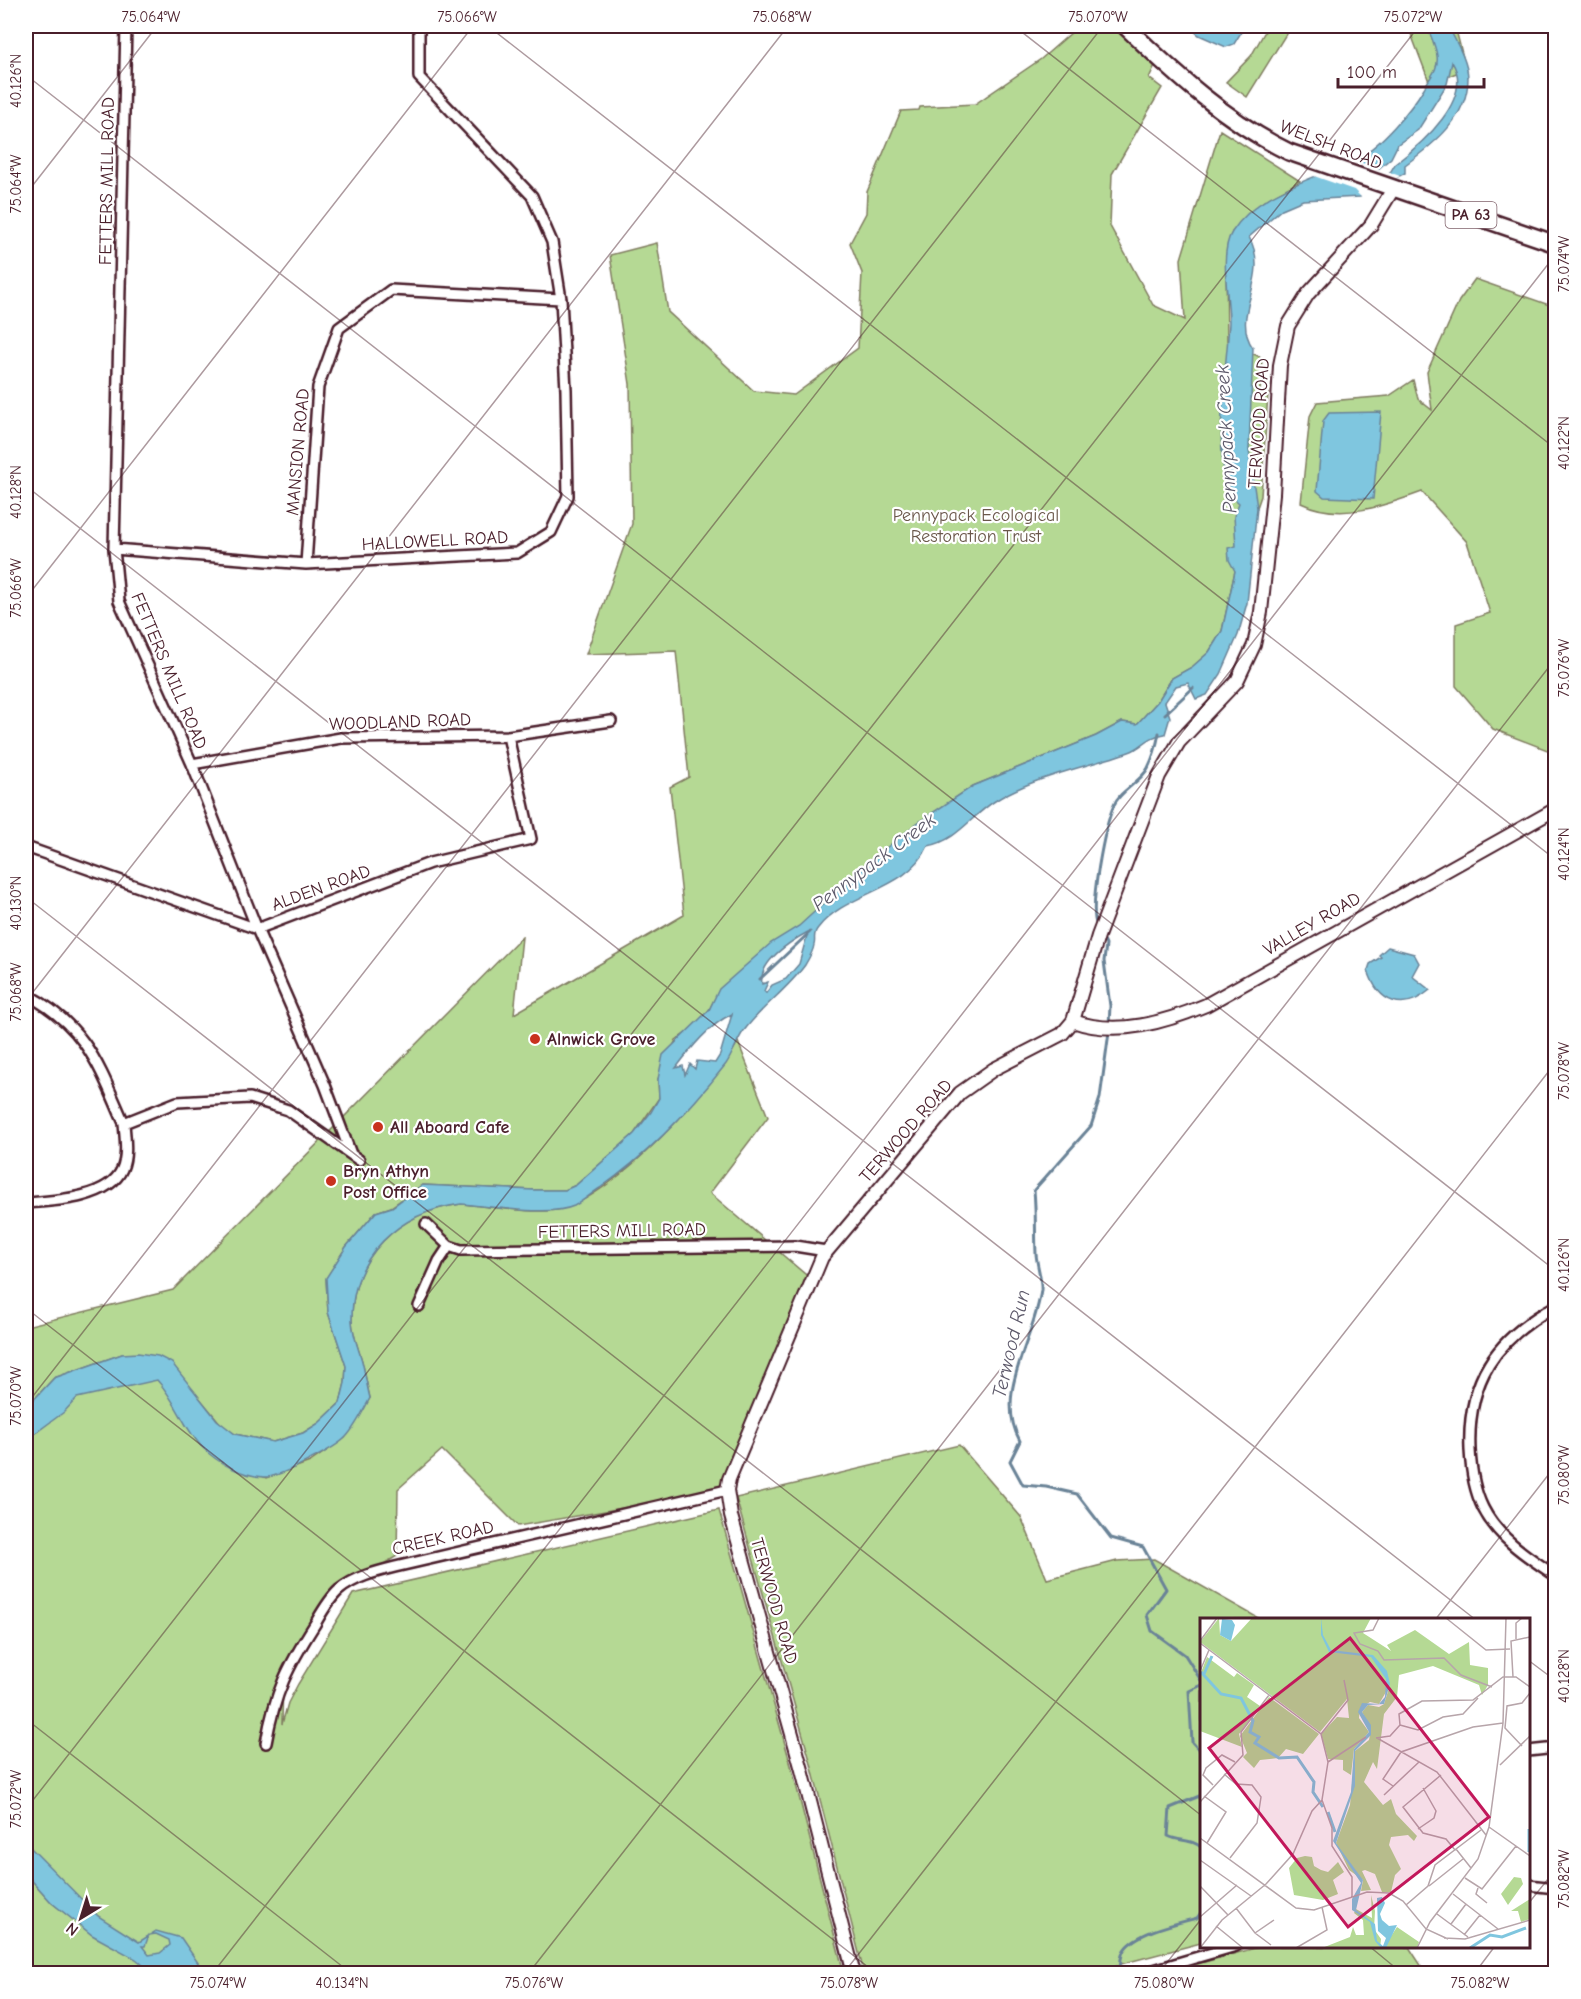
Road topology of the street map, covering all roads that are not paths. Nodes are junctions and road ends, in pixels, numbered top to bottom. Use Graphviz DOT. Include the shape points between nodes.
graph roads {
  1 [pos="126,26"];
  2 [pos="418,26"];
  3 [pos="1125,26"];
  4 [pos="1390,188"];
  5 [pos="1556,244"];
  6 [pos="561,298"];
  7 [pos="114,549"];
  8 [pos="306,564"];
  9 [pos="611,721"];
  10 [pos="508,736"];
  11 [pos="192,764"];
  12 [pos="1556,809"];
  13 [pos="26,847"];
  14 [pos="257,929"];
  15 [pos="26,994"];
  16 [pos="1073,1021"];
  17 [pos="124,1124"];
  18 [pos="26,1203"];
  19 [pos="426,1224"];
  20 [pos="449,1246"];
  21 [pos="826,1251"];
  22 [pos="419,1306"];
  23 [pos="1556,1306"];
  24 [pos="727,1490"];
  25 [pos="1556,1576"];
  26 [pos="266,1743"];
  27 [pos="1556,1748"];
  28 [pos="1530,1751"];
  29 [pos="1530,1885"];
  30 [pos="1556,1888"];
  31 [pos="1232,1948"];
  32 [pos="854,1974"];
  33 [pos="1140,1974"];
  1 -- 7 [label="street, FETTERS MILL ROAD"];
  2 -- 6 [label="street, HALLOWELL ROAD" via="419,77 532,196 552,242"];
  3 -- 4 [label="main road, WELSH ROAD / PA 63" via="1237,124 1289,152"];
  4 -- 5 [label="main road, WELSH ROAD / PA 63"];
  4 -- 16 [label="street, TERWOOD ROAD" via="1371,225 1308,294 1288,326 1280,365 1273,494 1254,645 1237,681 1188,732 1165,764 1103,922"];
  6 -- 8 [label="street, MANSION ROAD" via="391,290 339,328 318,387"];
  6 -- 8 [label="street, HALLOWELL ROAD" via="568,496 551,532 517,554"];
  7 -- 8 [label="street, HALLOWELL ROAD"];
  7 -- 11 [label="street, FETTERS MILL ROAD" via="119,601"];
  9 -- 10 [label="street, WOODLAND ROAD"];
  10 -- 11 [label="street, WOODLAND ROAD" via="341,738"];
  10 -- 14 [label="street, ALDEN ROAD" via="531,839 430,863"];
  11 -- 14 [label="street, FETTERS MILL ROAD"];
  12 -- 16 [label="street, VALLEY ROAD" via="1206,1005 1158,1023 1101,1028"];
  13 -- 14 [label="street, ALDEN ROAD"];
  14 -- 17 [label="street, FETTERS MILL ROAD" via="355,1157 288,1110 250,1098 177,1102"];
  15 -- 17 [label="street" via="50,1006 93,1054"];
  16 -- 21 [label="street, TERWOOD ROAD" via="1062,1034 960,1093"];
  17 -- 18 [label="street" via="122,1168 109,1187 69,1199"];
  19 -- 20 [label="street"];
  20 -- 21 [label="street, FETTERS MILL ROAD" via="461,1250 795,1246"];
  20 -- 22 [label="street"];
  21 -- 24 [label="street, TERWOOD ROAD"];
  23 -- 25 [label="street" via="1505,1343 1479,1379 1469,1420 1471,1473 1483,1508 1506,1539"];
  24 -- 26 [label="street, CREEK ROAD" via="386,1569 349,1583 325,1606 289,1665 277,1693"];
  24 -- 32 [label="street, TERWOOD ROAD"];
  27 -- 28 [label="street"];
  29 -- 30 [label="street"];
  31 -- 33 [label="street"];
}
